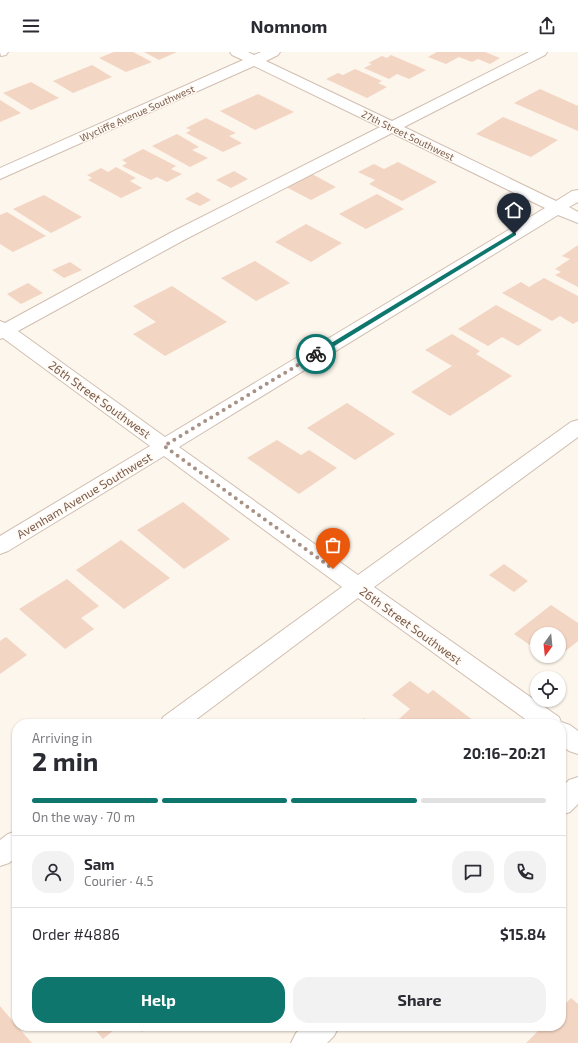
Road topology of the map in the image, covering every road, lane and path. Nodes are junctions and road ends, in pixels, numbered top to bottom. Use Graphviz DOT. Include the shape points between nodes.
graph roads {
  1 [pos="237,52"];
  2 [pos="273,52"];
  3 [pos="540,52"];
  4 [pos="255,60"];
  5 [pos="392,127"];
  6 [pos="0,174"];
  7 [pos="578,195"];
  8 [pos="558,208"];
  9 [pos="578,218"];
  10 [pos="2,330"];
  11 [pos="578,427"];
  12 [pos="164,446"];
  13 [pos="0,546"];
  14 [pos="358,587"];
  15 [pos="179,719"];
  16 [pos="543,719"];
  17 [pos="566,736"];
  18 [pos="578,744"];
  19 [pos="578,788"];
  20 [pos="566,799"];
  21 [pos="12,846"];
  22 [pos="0,855"];
  23 [pos="319,1031"];
  24 [pos="306,1043"];
  1 -- 4 [label="street, 27th Street Southwest"];
  2 -- 4 [label="street, Wycliffe Avenue Southwest"];
  3 -- 5 [label="street"];
  4 -- 5 [label="street, 27th Street Southwest"];
  4 -- 6 [label="street, Wycliffe Avenue Southwest"];
  5 -- 8 [label="street, 27th Street Southwest"];
  5 -- 10 [label="street" via="178,236"];
  7 -- 8 [label="street, Avenham Avenue Southwest"];
  8 -- 9 [label="street, 27th Street Southwest"];
  8 -- 12 [label="street, Avenham Avenue Southwest"];
  10 -- 12 [label="street, 26th Street Southwest"];
  11 -- 14 [label="street"];
  12 -- 13 [label="street, Avenham Avenue Southwest"];
  12 -- 14 [label="street, 26th Street Southwest"];
  14 -- 15 [label="street"];
  14 -- 16 [label="street, 26th Street Southwest"];
  17 -- 18 [label="street"];
  19 -- 20 [label="street"];
  21 -- 22 [label="street"];
  23 -- 24 [label="street"];
}
